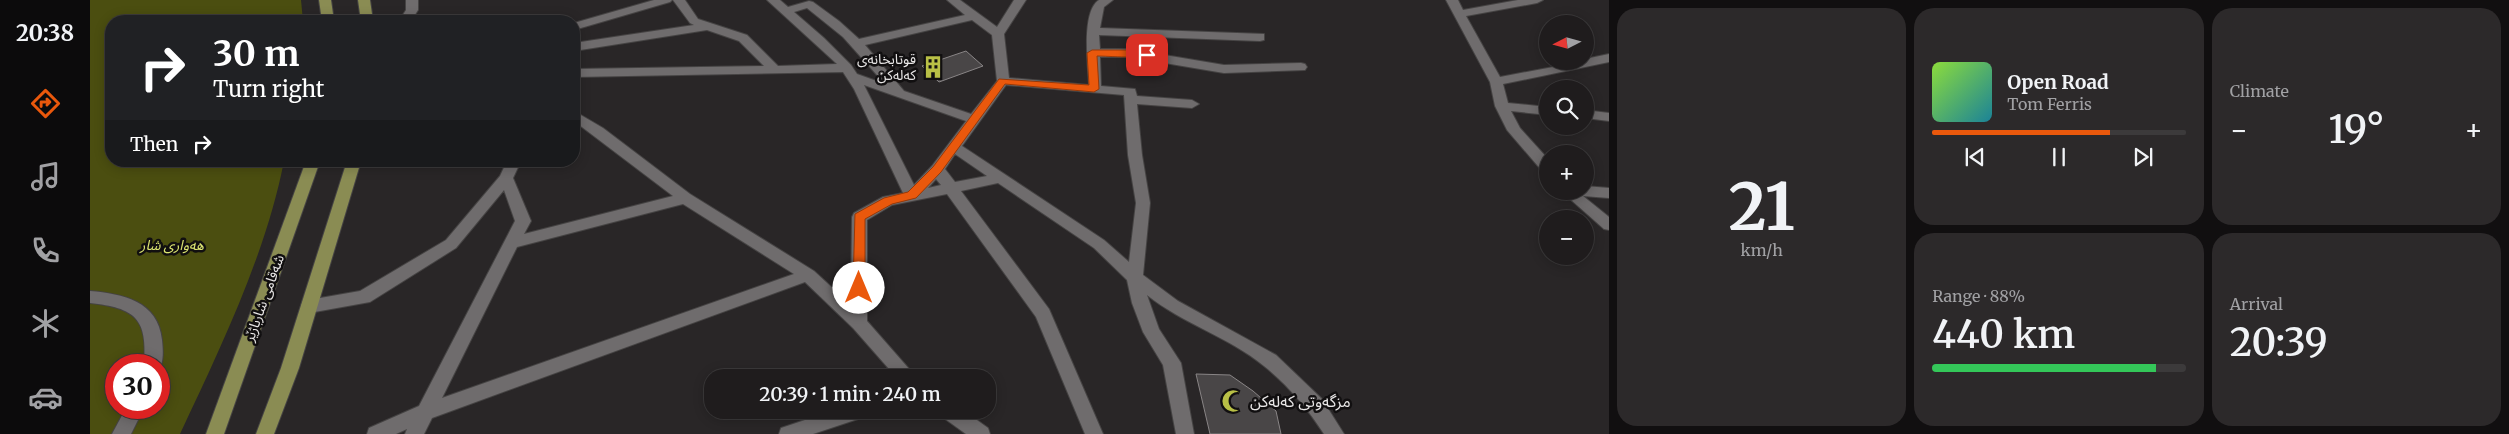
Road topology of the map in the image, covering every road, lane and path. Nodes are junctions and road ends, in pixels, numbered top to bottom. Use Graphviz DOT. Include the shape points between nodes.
graph roads {
  1 [pos="325,0"];
  2 [pos="364,0"];
  3 [pos="412,0"];
  4 [pos="666,0"];
  5 [pos="679,0"];
  6 [pos="773,0"];
  7 [pos="953,0"];
  8 [pos="1020,0"];
  9 [pos="1452,0"];
  10 [pos="1537,0"];
  11 [pos="1098,2"];
  12 [pos="786,11"];
  13 [pos="1458,14"];
  14 [pos="327,15"];
  15 [pos="366,15"];
  16 [pos="409,15"];
  17 [pos="974,16"];
  18 [pos="580,25"];
  19 [pos="708,26"];
  20 [pos="1093,31"];
  21 [pos="998,34"];
  22 [pos="1260,37"];
  23 [pos="859,43"];
  24 [pos="580,46"];
  25 [pos="1092,53"];
  26 [pos="1609,58"];
  27 [pos="1301,68"];
  28 [pos="774,69"];
  29 [pos="580,73"];
  30 [pos="850,73"];
  31 [pos="1003,81"];
  32 [pos="1496,82"];
  33 [pos="1094,89"];
  34 [pos="900,94"];
  35 [pos="1131,100"];
  36 [pos="1192,104"];
  37 [pos="1502,106"];
  38 [pos="1539,110"];
  39 [pos="1594,115"];
  40 [pos="1609,117"];
  41 [pos="580,119"];
  42 [pos="975,120"];
  43 [pos="954,147"];
  44 [pos="1539,159"];
  45 [pos="311,167"];
  46 [pos="352,167"];
  47 [pos="511,167"];
  48 [pos="937,169"];
  49 [pos="506,178"];
  50 [pos="1002,178"];
  51 [pos="951,188"];
  52 [pos="1594,192"];
  53 [pos="1609,193"];
  54 [pos="912,196"];
  55 [pos="685,198"];
  56 [pos="1579,200"];
  57 [pos="1609,225"];
  58 [pos="512,243"];
  59 [pos="808,276"];
  60 [pos="1135,277"];
  61 [pos="90,297"];
  62 [pos="310,306"];
  63 [pos="860,323"];
  64 [pos="154,354"];
  65 [pos="900,369"];
  66 [pos="1316,405"];
  67 [pos="425,412"];
  68 [pos="129,419"];
  69 [pos="840,419"];
  70 [pos="960,419"];
  71 [pos="816,430"];
  72 [pos="121,434"];
  73 [pos="215,434"];
  74 [pos="265,434"];
  75 [pos="376,434"];
  76 [pos="414,434"];
  77 [pos="788,434"];
  78 [pos="981,434"];
  79 [pos="1094,434"];
  80 [pos="1185,434"];
  81 [pos="1335,434"];
  82 [pos="1345,434"];
  1 -- 14 [label="main road"];
  2 -- 15 [label="main road"];
  3 -- 16 [label="street"];
  4 -- 18 [label="street"];
  5 -- 19 [label="street" via="694,20"];
  6 -- 12 [label="street"];
  7 -- 17 [label="street"];
  8 -- 21 [label="street"];
  9 -- 13 [label="street"];
  10 -- 13 [label="street"];
  11 -- 20 [label="street"];
  12 -- 23 [label="street" via="809,4 832,18"];
  12 -- 30 [label="street"];
  13 -- 32 [label="street"];
  17 -- 21 [label="street"];
  17 -- 23 [label="street"];
  19 -- 24 [label="street"];
  19 -- 28 [label="street" via="743,38"];
  20 -- 22 [label="street"];
  20 -- 25 [label="street"];
  21 -- 31 [label="street"];
  23 -- 34 [label="street"];
  25 -- 27 [label="street" via="1129,52 1224,69"];
  25 -- 33 [label="street"];
  26 -- 32 [label="street"];
  28 -- 29 [label="street"];
  28 -- 30 [label="street"];
  30 -- 34 [label="street"];
  30 -- 54 [label="street"];
  31 -- 33 [label="street"];
  31 -- 42 [label="street"];
  32 -- 37 [label="street"];
  33 -- 35 [label="street" via="1130,92"];
  34 -- 42 [label="street"];
  35 -- 36 [label="street"];
  35 -- 60 [label="street" via="1134,155 1143,203"];
  37 -- 38 [label="street"];
  37 -- 44 [label="street" via="1514,130"];
  39 -- 40 [label="street"];
  41 -- 55 [label="street"];
  42 -- 43 [label="street"];
  43 -- 48 [label="street"];
  43 -- 50 [label="street"];
  45 -- 73 [label="main road, شەقامی شارباژێر"];
  46 -- 62 [label="main road"];
  47 -- 49 [label="street"];
  48 -- 51 [label="street"];
  48 -- 54 [label="street"];
  49 -- 58 [label="street" via="523,221"];
  49 -- 62 [label="street" via="451,244 364,297"];
  50 -- 51 [label="street"];
  50 -- 60 [label="street" via="1099,244"];
  51 -- 54 [label="street"];
  51 -- 79 [label="street" via="1043,314"];
  52 -- 53 [label="street"];
  54 -- 63 [label="street" via="888,201 859,217"];
  55 -- 58 [label="street"];
  55 -- 59 [label="street"];
  56 -- 57 [label="street"];
  58 -- 67 [label="street"];
  59 -- 63 [label="street"];
  59 -- 67 [label="street"];
  60 -- 66 [label="street" via="1172,306 1270,360"];
  60 -- 80 [label="street" via="1145,319 1172,363"];
  61 -- 64 [label="street" via="129,303 140,310 153,335"];
  62 -- 74 [label="main road"];
  63 -- 65 [label="street"];
  66 -- 81 [label="street"];
  66 -- 82 [label="street"];
  67 -- 75 [label="street"];
  67 -- 76 [label="street"];
  68 -- 72 [label="street"];
  69 -- 71 [label="street"];
  70 -- 78 [label="street"];
  71 -- 77 [label="street"];
}
